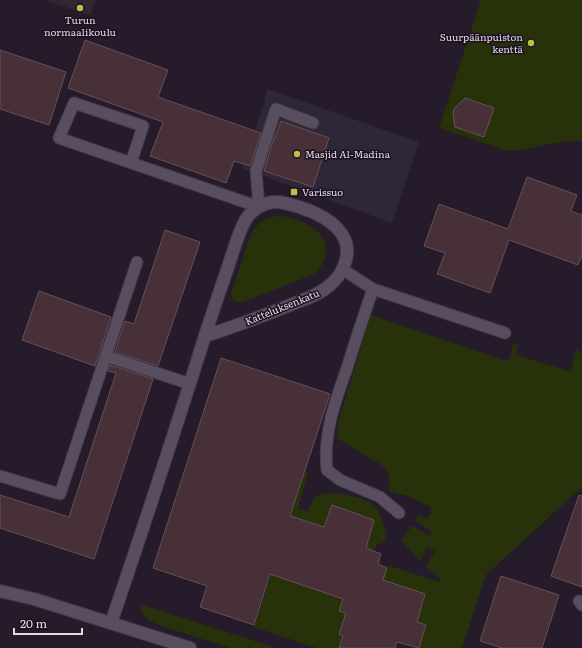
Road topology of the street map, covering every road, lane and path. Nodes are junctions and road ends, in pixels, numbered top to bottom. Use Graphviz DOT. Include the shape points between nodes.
graph roads {
  1 [pos="313,123"];
  2 [pos="131,162"];
  3 [pos="259,207"];
  4 [pos="137,262"];
  5 [pos="342,269"];
  6 [pos="373,289"];
  7 [pos="505,333"];
  8 [pos="205,336"];
  9 [pos="106,356"];
  10 [pos="190,384"];
  11 [pos="0,476"];
  12 [pos="399,513"];
  13 [pos="0,591"];
  14 [pos="111,623"];
  15 [pos="190,648"];
  1 -- 3 [label="lane" via="276,109 256,171"];
  2 -- 2 [label="lane" via="143,126 74,103 59,138"];
  2 -- 3 [label="lane"];
  3 -- 5 [label="street, Katteluksenkatu" via="274,201 289,203 310,210 338,228 348,247"];
  3 -- 8 [label="street, Katteluksenkatu" via="248,216 241,228"];
  4 -- 9 [label="lane"];
  5 -- 6 [label="lane"];
  5 -- 8 [label="street, Katteluksenkatu" via="336,280 319,293 248,322"];
  6 -- 7 [label="lane"];
  6 -- 12 [label="lane" via="331,414 327,441 327,470 340,480 380,497"];
  8 -- 10 [label="street, Katteluksenkatu"];
  9 -- 10 [label="lane"];
  9 -- 11 [label="lane" via="60,494"];
  10 -- 14 [label="street, Katteluksenkatu"];
  13 -- 14 [label="street"];
  14 -- 15 [label="street"];
}
